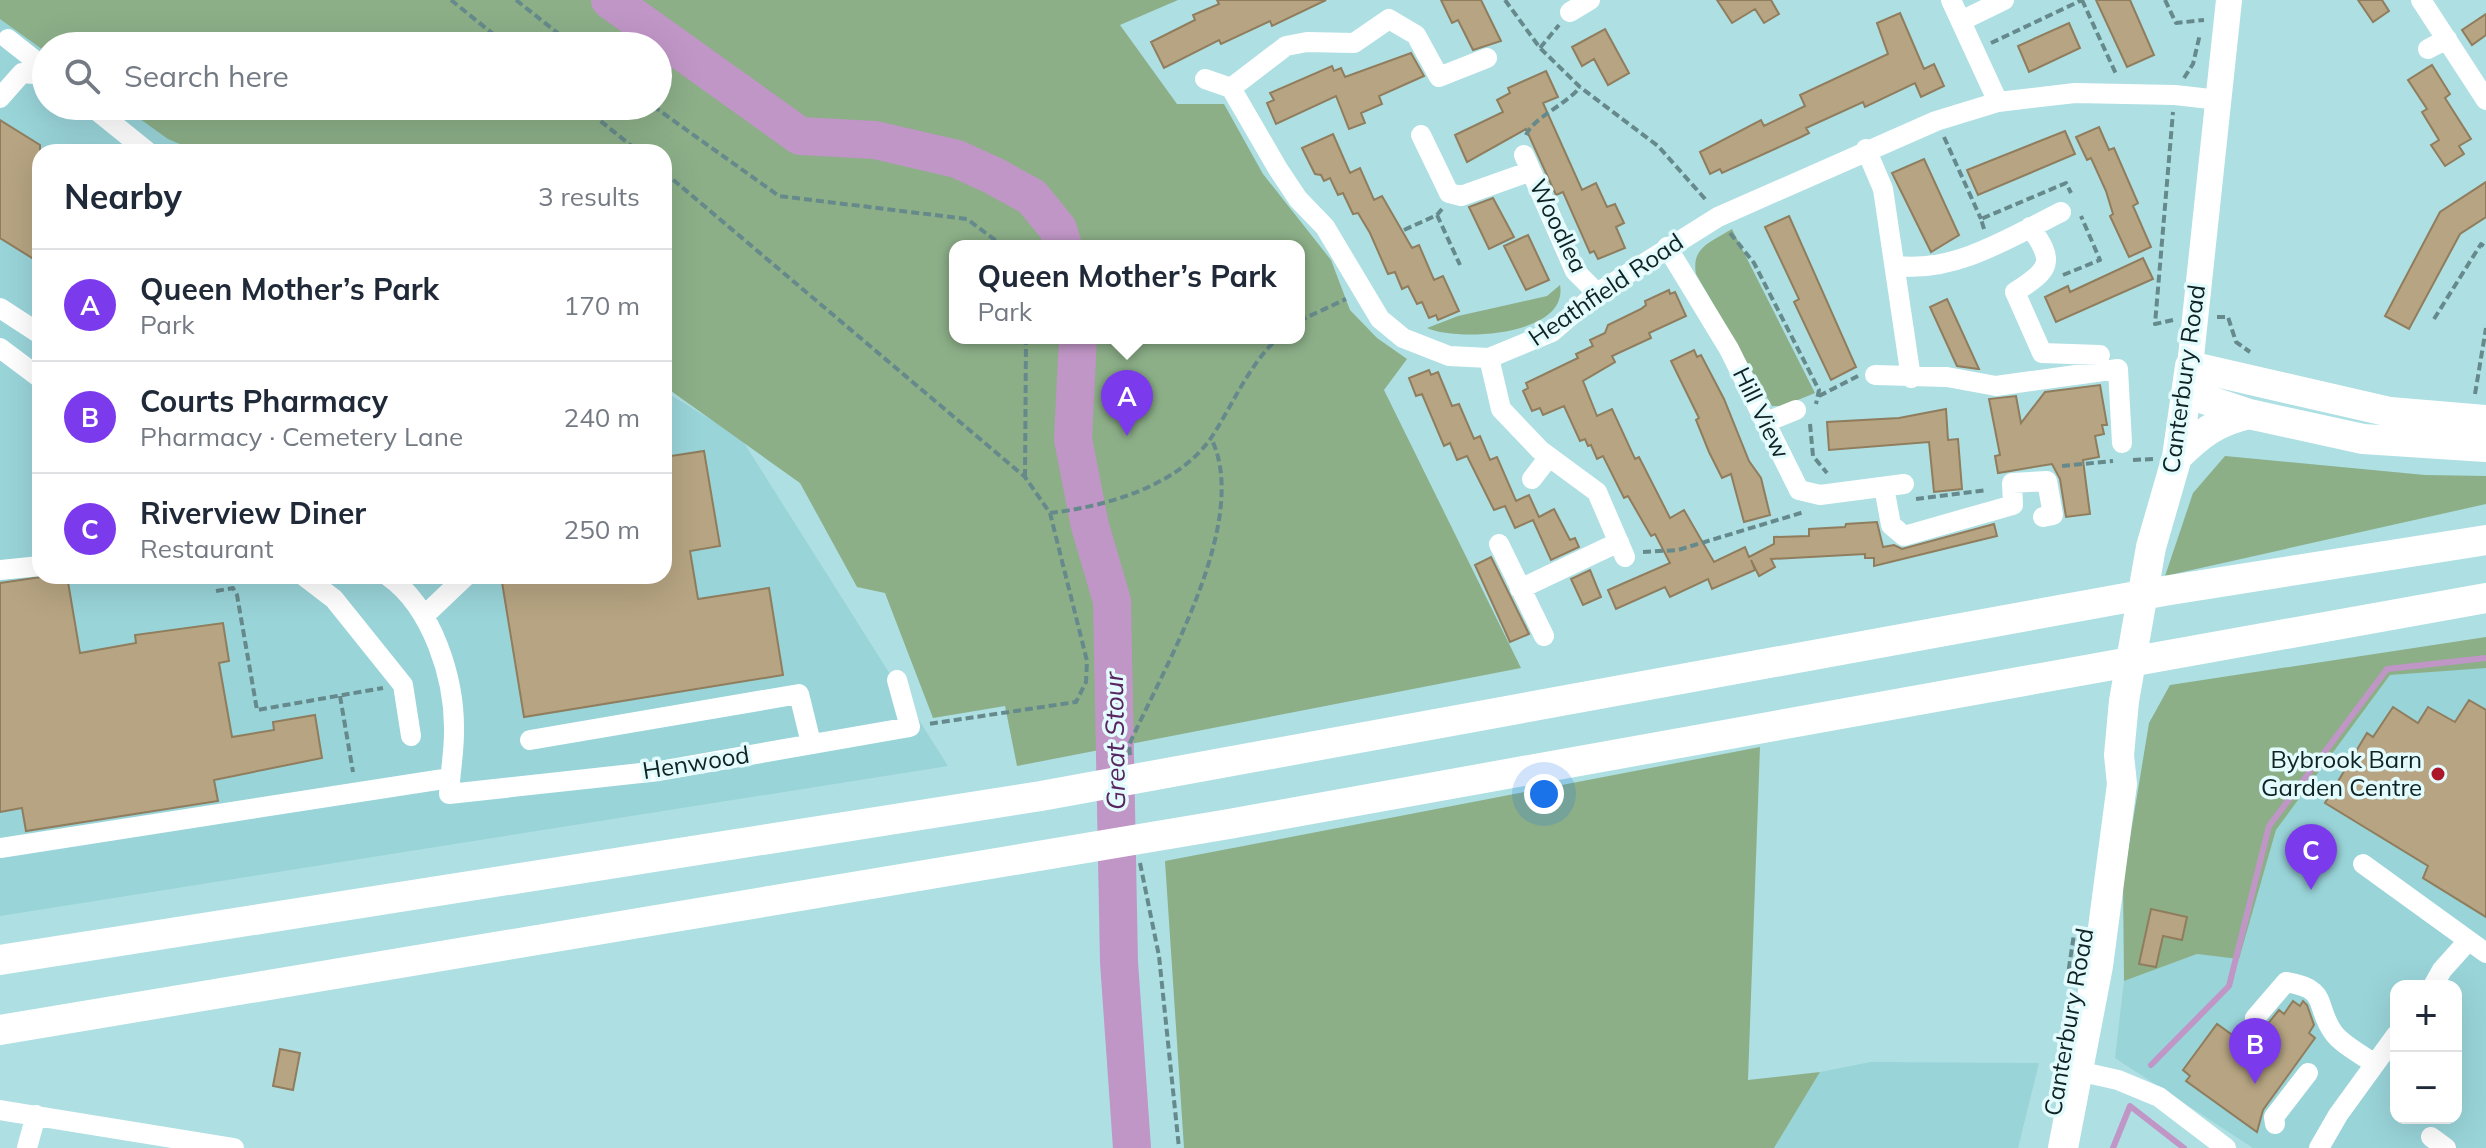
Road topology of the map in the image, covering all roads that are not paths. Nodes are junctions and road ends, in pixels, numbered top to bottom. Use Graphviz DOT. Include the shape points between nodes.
graph roads {
  1 [pos="1590,0"];
  2 [pos="1951,0"];
  3 [pos="2004,0"];
  4 [pos="2421,0"];
  5 [pos="1570,12"];
  6 [pos="2216,13"];
  7 [pos="1961,21"];
  8 [pos="8,39"];
  9 [pos="2447,39"];
  10 [pos="2428,49"];
  11 [pos="1487,58"];
  12 [pos="32,60"];
  13 [pos="32,73"];
  14 [pos="1205,79"];
  15 [pos="1231,88"];
  16 [pos="0,98"];
  17 [pos="2219,100"];
  18 [pos="2486,100"];
  19 [pos="1998,102"];
  20 [pos="108,120"];
  21 [pos="1421,135"];
  22 [pos="138,144"];
  23 [pos="1866,149"];
  24 [pos="2061,212"];
  25 [pos="2030,227"];
  26 [pos="1667,247"];
  27 [pos="1897,266"];
  28 [pos="1597,293"];
  29 [pos="0,308"];
  30 [pos="32,329"];
  31 [pos="0,348"];
  32 [pos="2100,355"];
  33 [pos="1489,358"];
  34 [pos="32,372"];
  35 [pos="1875,375"];
  36 [pos="1911,378"];
  37 [pos="2188,379"];
  38 [pos="1807,411"];
  39 [pos="2480,412"];
  40 [pos="2249,414"];
  41 [pos="1766,422"];
  42 [pos="2122,443"];
  43 [pos="2486,447"];
  44 [pos="1549,457"];
  45 [pos="2177,457"];
  46 [pos="1532,479"];
  47 [pos="2043,517"];
  48 [pos="2486,540"];
  49 [pos="1499,544"];
  50 [pos="32,567"];
  51 [pos="0,570"];
  52 [pos="314,584"];
  53 [pos="400,584"];
  54 [pos="458,584"];
  55 [pos="1520,589"];
  56 [pos="2486,598"];
  57 [pos="425,615"];
  58 [pos="1544,636"];
  59 [pos="897,680"];
  60 [pos="411,736"];
  61 [pos="530,740"];
  62 [pos="811,743"];
  63 [pos="450,778"];
  64 [pos="0,848"];
  65 [pos="2363,864"];
  66 [pos="2468,941"];
  67 [pos="2486,953"];
  68 [pos="0,960"];
  69 [pos="2436,980"];
  70 [pos="2255,1018"];
  71 [pos="0,1030"];
  72 [pos="2390,1042"];
  73 [pos="2373,1063"];
  74 [pos="2073,1070"];
  75 [pos="2308,1073"];
  76 [pos="0,1110"];
  77 [pos="36,1115"];
  78 [pos="2275,1124"];
  79 [pos="120,1129"];
  80 [pos="27,1148"];
  81 [pos="144,1148"];
  82 [pos="234,1148"];
  83 [pos="2045,1148"];
  84 [pos="2063,1148"];
  85 [pos="2226,1148"];
  86 [pos="2319,1148"];
  1 -- 5 [label="street"];
  2 -- 7 [label="street"];
  3 -- 7 [label="street"];
  4 -- 9 [label="street"];
  6 -- 17 [label="main road, Canterbury Road"];
  7 -- 19 [label="street"];
  8 -- 12 [label="street"];
  9 -- 10 [label="street"];
  9 -- 18 [label="street"];
  11 -- 15 [label="street" via="1439,77 1416,35 1389,19 1354,43 1286,46"];
  13 -- 16 [label="street" via="22,73"];
  14 -- 15 [label="street"];
  15 -- 33 [label="street, Heathfield Road" via="1278,169 1325,227 1380,319 1403,338 1449,356"];
  17 -- 19 [label="street, Heathfield Road" via="2075,93"];
  17 -- 37 [label="main road, Canterbury Road"];
  19 -- 23 [label="street, Heathfield Road"];
  20 -- 22 [label="street"];
  21 -- 28 [label="street, Woodlea" via="1453,194 1461,196 1528,163 1575,271"];
  23 -- 26 [label="street, Heathfield Road" via="1718,217"];
  23 -- 27 [label="street" via="1883,189"];
  24 -- 25 [label="street"];
  25 -- 27 [label="street" via="1925,269"];
  25 -- 32 [label="street" via="2046,248 2047,264 2041,275 2015,292 2042,353"];
  26 -- 28 [label="street, Heathfield Road"];
  26 -- 41 [label="street, Hill View"];
  27 -- 36 [label="street"];
  28 -- 33 [label="street, Heathfield Road" via="1552,332"];
  29 -- 30 [label="street"];
  31 -- 34 [label="street"];
  33 -- 44 [label="street" via="1501,409"];
  35 -- 36 [label="street"];
  36 -- 42 [label="street" via="1947,377 1996,386 2118,369"];
  37 -- 39 [label="highway" via="2390,412"];
  37 -- 40 [label="highway"];
  37 -- 45 [label="highway, Canterbury Road"];
  38 -- 41 [label="street"];
  40 -- 43 [label="highway" via="2363,439"];
  40 -- 45 [label="highway" via="2212,426"];
  41 -- 47 [label="street, Hill View" via="1799,490 1820,495 1894,485 1891,525 1904,536 2013,505 2012,483 2047,481 2053,515"];
  44 -- 46 [label="street"];
  44 -- 55 [label="street" via="1597,492 1622,550"];
  45 -- 74 [label="highway, Canterbury Road" via="2151,547 2124,701 2122,784"];
  48 -- 68 [label="highway" via="2164,591 1219,766"];
  49 -- 55 [label="street"];
  50 -- 51 [label="street"];
  52 -- 60 [label="street" via="334,599 403,685"];
  53 -- 57 [label="street"];
  54 -- 57 [label="street"];
  55 -- 58 [label="street"];
  56 -- 71 [label="highway" via="1229,824"];
  57 -- 63 [label="street" via="448,684 454,729"];
  59 -- 62 [label="street, Henwood" via="910,727"];
  61 -- 62 [label="street" via="799,694"];
  62 -- 63 [label="street, Henwood" via="659,771 449,794"];
  63 -- 64 [label="street"];
  65 -- 66 [label="street"];
  66 -- 67 [label="street"];
  66 -- 69 [label="street"];
  70 -- 73 [label="street" via="2286,982 2303,985 2319,997 2333,1033"];
  72 -- 73 [label="street"];
  73 -- 86 [label="street"];
  74 -- 83 [label="highway, Canterbury Road"];
  74 -- 84 [label="highway, Canterbury Road"];
  74 -- 85 [label="street" via="2159,1097"];
  75 -- 78 [label="street" via="2274,1117"];
  76 -- 77 [label="street"];
  77 -- 79 [label="street"];
  77 -- 80 [label="street"];
  79 -- 81 [label="street"];
  79 -- 82 [label="street"];
}
